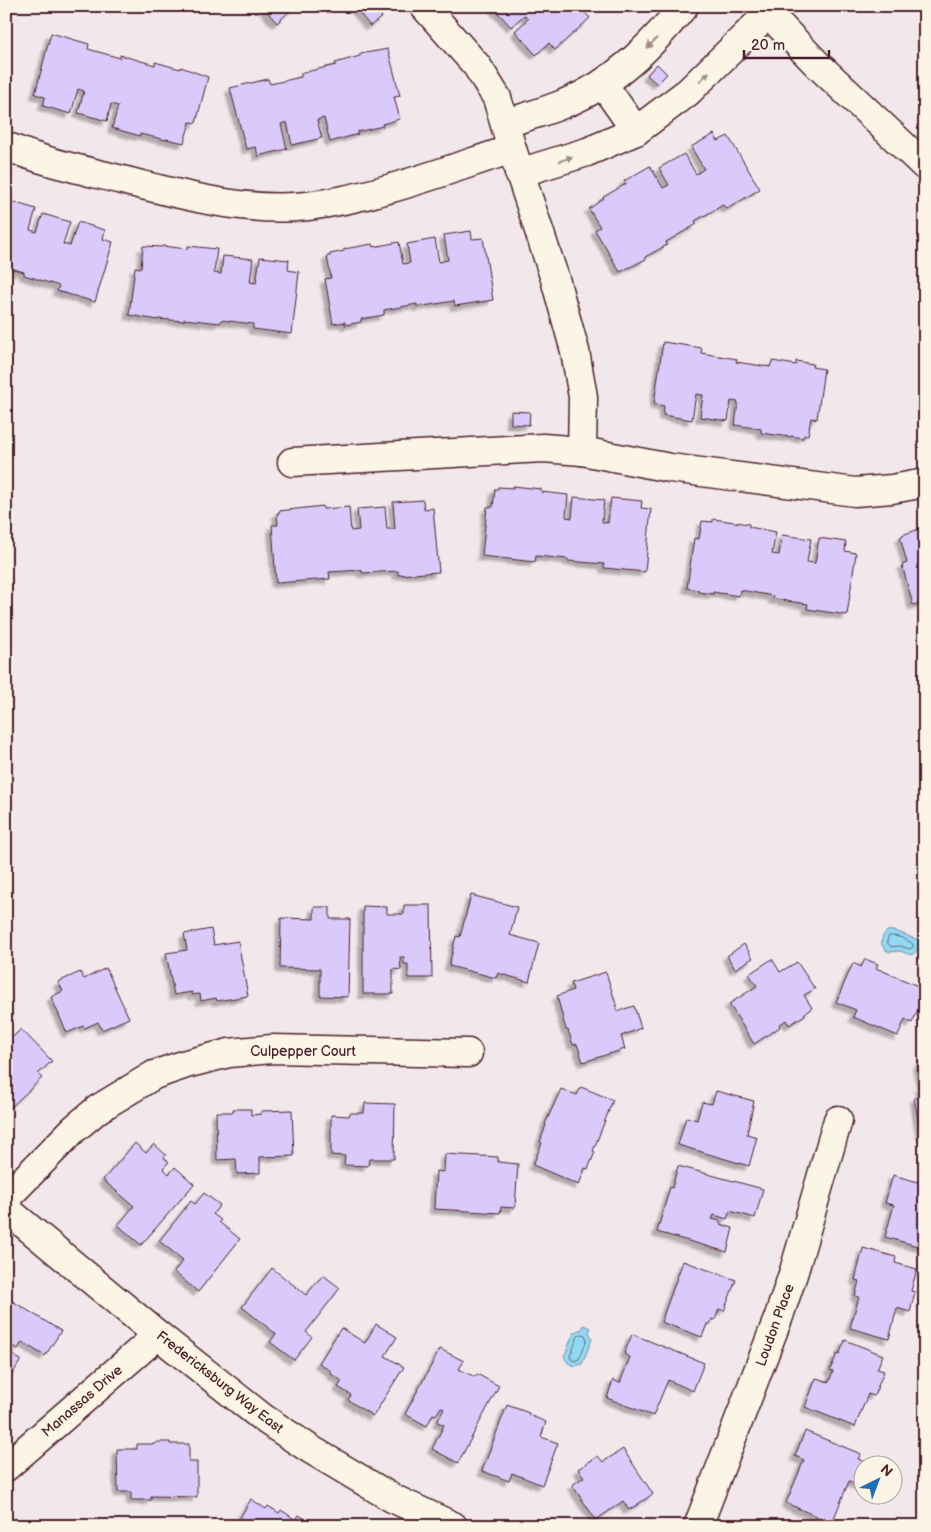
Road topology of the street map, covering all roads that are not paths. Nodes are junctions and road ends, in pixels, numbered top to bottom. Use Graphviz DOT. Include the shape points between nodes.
graph roads {
  1 [pos="424,6"];
  2 [pos="684,6"];
  3 [pos="769,9"];
  4 [pos="603,84"];
  5 [pos="636,131"];
  6 [pos="6,146"];
  7 [pos="512,149"];
  8 [pos="925,166"];
  9 [pos="582,451"];
  10 [pos="292,462"];
  11 [pos="925,483"];
  12 [pos="468,1053"];
  13 [pos="838,1120"];
  14 [pos="6,1198"];
  15 [pos="6,1209"];
  16 [pos="158,1335"];
  17 [pos="6,1467"];
  18 [pos="453,1526"];
  19 [pos="698,1526"];
  1 -- 7 [label="street" via="485,78 497,98"];
  2 -- 4 [label="street, one-way" via="640,55"];
  5 -- 3 [label="street, one-way" via="688,92"];
  3 -- 8 [label="street" via="818,65"];
  4 -- 5 [label="street"];
  4 -- 7 [label="street" via="562,105"];
  7 -- 5 [label="street, one-way" via="587,152"];
  6 -- 7 [label="street" via="65,166 187,196 236,205 282,207 328,203 390,188"];
  7 -- 9 [label="street" via="579,368"];
  9 -- 10 [label="street" via="543,448"];
  9 -- 11 [label="street" via="670,468 855,492"];
  12 -- 14 [label="street, Culpepper Court" via="272,1049 229,1053 186,1064 154,1075 98,1109"];
  13 -- 19 [label="street, Loudon Place" via="779,1316"];
  15 -- 16 [label="street, Fredericksburg Way East"];
  16 -- 17 [label="street, Manassas Drive"];
  16 -- 18 [label="street, Fredericksburg Way East" via="264,1418 310,1449 392,1498"];
}
